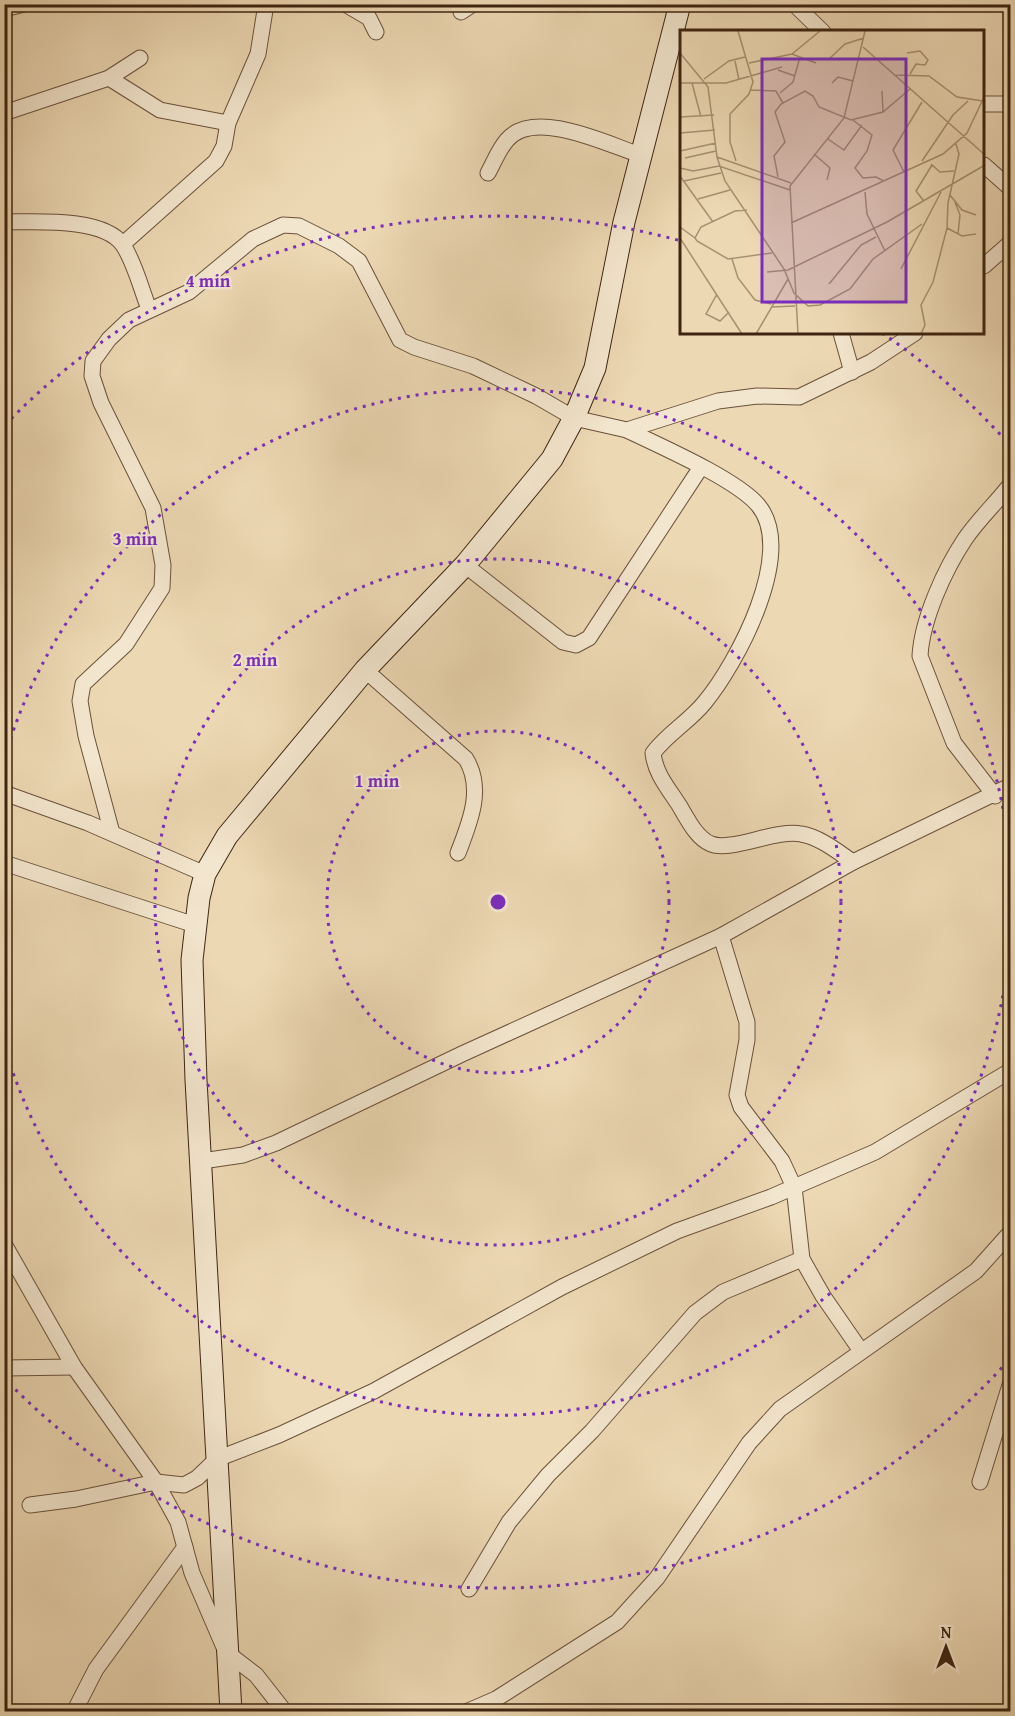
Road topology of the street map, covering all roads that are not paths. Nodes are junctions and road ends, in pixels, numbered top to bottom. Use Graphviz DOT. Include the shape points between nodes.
graph roads {
  1 [pos="24,4"];
  2 [pos="266,4"];
  3 [pos="345,4"];
  4 [pos="680,4"];
  5 [pos="794,4"];
  6 [pos="4,9"];
  7 [pos="821,30"];
  8 [pos="376,32"];
  9 [pos="140,58"];
  10 [pos="109,78"];
  11 [pos="985,104"];
  12 [pos="1011,104"];
  13 [pos="4,113"];
  14 [pos="228,123"];
  15 [pos="640,155"];
  16 [pos="985,166"];
  17 [pos="488,173"];
  18 [pos="1011,188"];
  19 [pos="4,222"];
  20 [pos="1011,243"];
  21 [pos="123,244"];
  22 [pos="985,265"];
  23 [pos="150,309"];
  24 [pos="841,334"];
  25 [pos="913,334"];
  26 [pos="852,372"];
  27 [pos="574,417"];
  28 [pos="627,430"];
  29 [pos="701,467"];
  30 [pos="1011,485"];
  31 [pos="465,565"];
  32 [pos="365,670"];
  33 [pos="1011,786"];
  34 [pos="4,793"];
  35 [pos="994,796"];
  36 [pos="112,833"];
  37 [pos="458,853"];
  38 [pos="854,862"];
  39 [pos="4,863"];
  40 [pos="205,874"];
  41 [pos="195,925"];
  42 [pos="721,936"];
  43 [pos="1011,1071"];
  44 [pos="202,1161"];
  45 [pos="794,1187"];
  46 [pos="1011,1233"];
  47 [pos="4,1244"];
  48 [pos="802,1259"];
  49 [pos="861,1351"];
  50 [pos="74,1367"];
  51 [pos="4,1368"];
  52 [pos="1011,1385"];
  53 [pos="217,1459"];
  54 [pos="156,1482"];
  55 [pos="980,1482"];
  56 [pos="30,1505"];
  57 [pos="185,1547"];
  58 [pos="469,1589"];
  59 [pos="226,1652"];
  60 [pos="74,1712"];
  61 [pos="231,1712"];
  62 [pos="285,1712"];
  63 [pos="466,1712"];
  1 -- 6 [label="street"];
  2 -- 14 [label="street" via="258,54"];
  3 -- 8 [label="street" via="369,18"];
  4 -- 15 [label="street"];
  5 -- 7 [label="street"];
  9 -- 10 [label="street"];
  10 -- 13 [label="street"];
  10 -- 14 [label="street" via="160,110"];
  11 -- 12 [label="street"];
  14 -- 21 [label="street" via="224,146 216,161"];
  15 -- 17 [label="street" via="560,128 530,127 507,139"];
  15 -- 27 [label="street" via="595,368"];
  16 -- 18 [label="street"];
  19 -- 21 [label="street" via="71,223 99,229"];
  20 -- 22 [label="street"];
  21 -- 23 [label="street"];
  23 -- 27 [label="street" via="189,292 267,231 283,225 299,226 359,261 400,340 473,366"];
  23 -- 36 [label="street" via="129,320 93,361 92,376 101,403 153,508 163,565 162,588 126,644 82,684 80,701 86,736"];
  24 -- 26 [label="street"];
  25 -- 26 [label="street"];
  26 -- 28 [label="street" via="800,397 757,396 718,401"];
  27 -- 28 [label="street"];
  27 -- 31 [label="street" via="552,459"];
  28 -- 29 [label="street"];
  29 -- 31 [label="street" via="589,638 576,645 563,642"];
  29 -- 38 [label="street" via="741,490 764,515 770,537 767,579 741,649 704,703 661,742 653,753 654,767 695,831 710,844 801,834"];
  30 -- 35 [label="street" via="966,537 943,578 920,641 920,656 954,743"];
  31 -- 32 [label="street"];
  32 -- 37 [label="street" via="466,759 474,773 475,803"];
  32 -- 40 [label="street" via="227,836"];
  33 -- 35 [label="street"];
  34 -- 36 [label="street"];
  35 -- 38 [label="street"];
  36 -- 40 [label="street"];
  38 -- 42 [label="street"];
  39 -- 41 [label="street"];
  40 -- 41 [label="street"];
  41 -- 44 [label="street" via="194,1032"];
  42 -- 44 [label="street" via="276,1143 243,1155"];
  42 -- 45 [label="street" via="747,1022 736,1095 783,1161"];
  43 -- 45 [label="street" via="875,1152"];
  44 -- 53 [label="street"];
  45 -- 48 [label="street"];
  45 -- 53 [label="street" via="677,1231 562,1287 374,1391"];
  46 -- 49 [label="street" via="976,1271"];
  47 -- 50 [label="street"];
  48 -- 49 [label="street"];
  48 -- 58 [label="street" via="723,1292 695,1313 592,1431 541,1482 509,1522"];
  49 -- 63 [label="street" via="780,1409 749,1443 657,1578 617,1622 496,1699"];
  50 -- 51 [label="street"];
  50 -- 54 [label="street"];
  52 -- 55 [label="street"];
  53 -- 54 [label="street" via="184,1485"];
  53 -- 59 [label="street"];
  54 -- 56 [label="street"];
  54 -- 57 [label="street" via="178,1522"];
  57 -- 59 [label="street"];
  57 -- 60 [label="street" via="96,1669"];
  59 -- 61 [label="street"];
  59 -- 62 [label="street" via="256,1675"];
}
